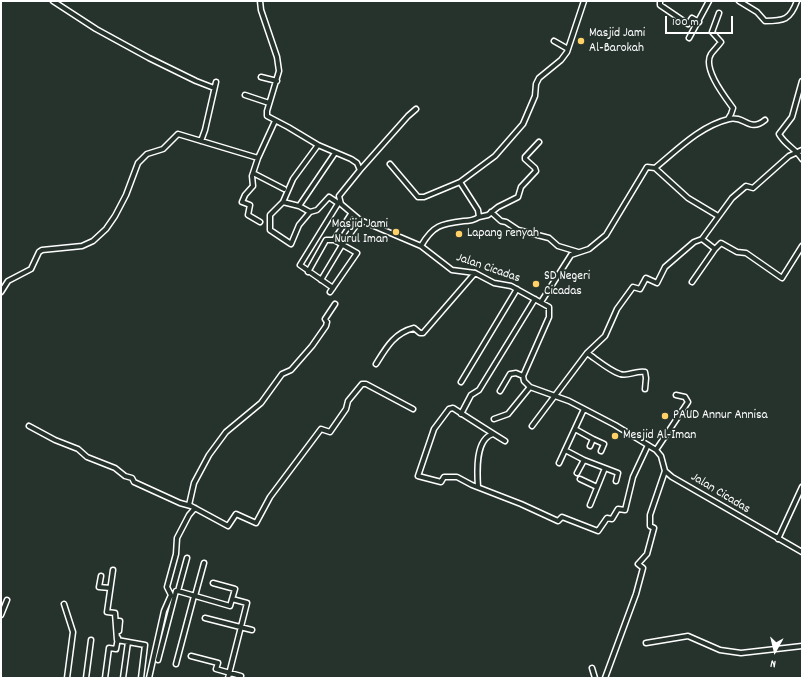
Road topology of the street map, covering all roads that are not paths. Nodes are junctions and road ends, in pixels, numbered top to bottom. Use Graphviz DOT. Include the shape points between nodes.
graph roads {
  1 [pos="53,1"];
  2 [pos="260,1"];
  3 [pos="584,1"];
  4 [pos="660,1"];
  5 [pos="709,1"];
  6 [pos="739,1"];
  7 [pos="797,1"];
  8 [pos="719,13"];
  9 [pos="699,22"];
  10 [pos="689,38"];
  11 [pos="554,41"];
  12 [pos="568,49"];
  13 [pos="261,77"];
  14 [pos="276,81"];
  15 [pos="802,81"];
  16 [pos="216,82"];
  17 [pos="214,88"];
  18 [pos="246,95"];
  19 [pos="269,103"];
  20 [pos="416,110"];
  21 [pos="728,119"];
  22 [pos="765,120"];
  23 [pos="275,121"];
  24 [pos="201,141"];
  25 [pos="539,142"];
  26 [pos="318,146"];
  27 [pos="800,151"];
  28 [pos="335,153"];
  29 [pos="258,158"];
  30 [pos="802,159"];
  31 [pos="390,164"];
  32 [pos="655,168"];
  33 [pos="360,170"];
  34 [pos="253,173"];
  35 [pos="460,182"];
  36 [pos="284,189"];
  37 [pos="283,202"];
  38 [pos="339,202"];
  39 [pos="299,206"];
  40 [pos="310,212"];
  41 [pos="492,212"];
  42 [pos="351,214"];
  43 [pos="718,216"];
  44 [pos="479,217"];
  45 [pos="360,220"];
  46 [pos="260,222"];
  47 [pos="702,239"];
  48 [pos="334,240"];
  49 [pos="342,245"];
  50 [pos="421,246"];
  51 [pos="802,246"];
  52 [pos="715,249"];
  53 [pos="578,252"];
  54 [pos="308,272"];
  55 [pos="476,273"];
  56 [pos="321,280"];
  57 [pos="692,282"];
  58 [pos="333,288"];
  59 [pos="517,289"];
  60 [pos="1,292"];
  61 [pos="330,292"];
  62 [pos="535,299"];
  63 [pos="541,302"];
  64 [pos="335,304"];
  65 [pos="587,353"];
  66 [pos="376,364"];
  67 [pos="523,376"];
  68 [pos="461,382"];
  69 [pos="530,387"];
  70 [pos="645,389"];
  71 [pos="500,390"];
  72 [pos="554,395"];
  73 [pos="676,395"];
  74 [pos="413,409"];
  75 [pos="584,409"];
  76 [pos="462,414"];
  77 [pos="494,419"];
  78 [pos="29,426"];
  79 [pos="532,426"];
  80 [pos="575,429"];
  81 [pos="493,434"];
  82 [pos="593,439"];
  83 [pos="505,441"];
  84 [pos="648,445"];
  85 [pos="590,446"];
  86 [pos="565,450"];
  87 [pos="656,450"];
  88 [pos="601,452"];
  89 [pos="584,460"];
  90 [pos="559,463"];
  91 [pos="605,468"];
  92 [pos="665,471"];
  93 [pos="577,473"];
  94 [pos="580,479"];
  95 [pos="616,481"];
  96 [pos="478,487"];
  97 [pos="597,487"];
  98 [pos="802,487"];
  99 [pos="189,505"];
  100 [pos="590,505"];
  101 [pos="195,508"];
  102 [pos="778,539"];
  103 [pos="802,552"];
  104 [pos="187,558"];
  105 [pos="204,563"];
  106 [pos="113,570"];
  107 [pos="101,576"];
  108 [pos="213,583"];
  109 [pos="110,588"];
  110 [pos="178,591"];
  111 [pos="195,596"];
  112 [pos="232,599"];
  113 [pos="6,600"];
  114 [pos="64,604"];
  115 [pos="1,615"];
  116 [pos="204,618"];
  117 [pos="241,627"];
  118 [pos="252,630"];
  119 [pos="91,640"];
  120 [pos="118,640"];
  121 [pos="128,642"];
  122 [pos="646,643"];
  123 [pos="802,646"];
  124 [pos="191,656"];
  125 [pos="158,660"];
  126 [pos="176,664"];
  127 [pos="592,668"];
  128 [pos="229,672"];
  129 [pos="241,676"];
  130 [pos="67,678"];
  131 [pos="86,678"];
  132 [pos="105,678"];
  133 [pos="123,678"];
  134 [pos="141,678"];
  135 [pos="149,678"];
  136 [pos="228,678"];
  137 [pos="595,678"];
  138 [pos="605,678"];
  1 -- 17 [label="street" via="96,29 149,58"];
  2 -- 14 [label="street" via="279,66"];
  3 -- 12 [label="street"];
  4 -- 9 [label="street" via="660,5 688,24 692,18"];
  5 -- 9 [label="street"];
  6 -- 7 [label="street" via="757,12 765,21 785,20"];
  8 -- 21 [label="street" via="712,32 721,42 711,54 710,61 716,85 733,108"];
  9 -- 10 [label="street"];
  11 -- 12 [label="street"];
  12 -- 35 [label="street" via="562,60 539,78 536,96 522,124 495,156"];
  13 -- 14 [label="street"];
  14 -- 19 [label="street"];
  15 -- 27 [label="street" via="792,117 779,134 785,143"];
  16 -- 17 [label="street"];
  17 -- 24 [label="street"];
  18 -- 19 [label="street"];
  19 -- 23 [label="street" via="267,116"];
  20 -- 33 [label="street"];
  21 -- 22 [label="street" via="735,118 753,126"];
  21 -- 32 [label="street" via="697,134"];
  23 -- 26 [label="street"];
  23 -- 29 [label="street"];
  24 -- 29 [label="street"];
  24 -- 60 [label="street" via="178,134 163,149 142,158 132,175 126,195 106,230 82,246 46,249 39,252 31,269 8,281"];
  25 -- 41 [label="street" via="525,159 536,168 535,172 521,187 518,197"];
  26 -- 28 [label="street"];
  26 -- 37 [label="street" via="293,179"];
  27 -- 30 [label="street"];
  27 -- 43 [label="street" via="789,156 753,188 746,186 732,198"];
  28 -- 33 [label="street" via="351,159"];
  28 -- 39 [label="street"];
  29 -- 34 [label="street"];
  31 -- 35 [label="street" via="418,197 424,197"];
  32 -- 43 [label="street" via="688,198"];
  32 -- 53 [label="street" via="650,166 644,169 636,187 606,235 590,249"];
  33 -- 38 [label="street" via="343,191"];
  34 -- 36 [label="street"];
  34 -- 46 [label="street" via="253,186 242,202 250,205 248,215"];
  35 -- 44 [label="street" via="478,210"];
  37 -- 39 [label="street"];
  37 -- 40 [label="street" via="270,215 269,227 290,244 296,229"];
  38 -- 40 [label="street" via="329,197 317,210"];
  38 -- 42 [label="street, Jalan Cicadas"];
  38 -- 54 [label="street" via="301,263 300,266"];
  39 -- 40 [label="street"];
  41 -- 44 [label="street"];
  41 -- 53 [label="street" via="501,222 506,222 518,230 549,238 558,246"];
  42 -- 45 [label="street, Jalan Cicadas"];
  42 -- 48 [label="street"];
  43 -- 47 [label="street"];
  44 -- 50 [label="street" via="437,226 426,236"];
  45 -- 49 [label="street"];
  45 -- 50 [label="street, Jalan Cicadas"];
  47 -- 52 [label="street"];
  47 -- 65 [label="street" via="694,242 665,266 657,283 646,278 640,289 633,287 616,309 605,336"];
  48 -- 49 [label="street"];
  48 -- 54 [label="street" via="326,240"];
  49 -- 56 [label="street"];
  49 -- 58 [label="street" via="358,254"];
  50 -- 55 [label="street, Jalan Cicadas" via="452,270"];
  51 -- 52 [label="street" via="782,278 746,253 737,252 721,243"];
  52 -- 57 [label="street"];
  53 -- 63 [label="street" via="571,255"];
  54 -- 56 [label="street"];
  55 -- 59 [label="street, Jalan Cicadas" via="494,283"];
  55 -- 66 [label="street" via="422,334 414,328 402,333 387,346"];
  56 -- 58 [label="street"];
  58 -- 61 [label="street"];
  59 -- 62 [label="street, Jalan Cicadas"];
  59 -- 68 [label="street"];
  62 -- 63 [label="street, Jalan Cicadas"];
  62 -- 76 [label="street" via="479,390 471,395"];
  63 -- 67 [label="street" via="549,307 550,312"];
  64 -- 99 [label="street" via="325,319 326,326 312,346 290,370 282,374 261,403 226,432 209,455 194,483"];
  65 -- 70 [label="street" via="620,374 645,372"];
  65 -- 72 [label="street"];
  67 -- 69 [label="street"];
  67 -- 71 [label="street" via="510,374"];
  69 -- 72 [label="street"];
  69 -- 77 [label="street" via="508,414"];
  72 -- 75 [label="street"];
  72 -- 79 [label="street"];
  73 -- 87 [label="street" via="685,397 688,402"];
  74 -- 101 [label="street" via="362,384 348,401 346,409 330,432 322,429 270,497 256,523 236,514 227,526"];
  75 -- 80 [label="street"];
  75 -- 84 [label="street"];
  76 -- 81 [label="street"];
  76 -- 96 [label="street" via="453,408 449,409 434,429 418,476 441,482 444,477 457,477"];
  78 -- 99 [label="street" via="78,449 87,457 115,468 132,478 134,482"];
  80 -- 82 [label="street"];
  80 -- 86 [label="street"];
  81 -- 83 [label="street"];
  81 -- 96 [label="street" via="482,442 478,462"];
  82 -- 85 [label="street"];
  82 -- 88 [label="street" via="604,444"];
  84 -- 87 [label="street"];
  84 -- 96 [label="street" via="633,477 625,510 618,509 612,519 607,518 598,531 562,517 558,521"];
  86 -- 89 [label="street"];
  86 -- 90 [label="street"];
  87 -- 92 [label="street" via="663,459"];
  89 -- 91 [label="street"];
  89 -- 93 [label="street"];
  91 -- 95 [label="street" via="619,474"];
  91 -- 97 [label="street"];
  92 -- 102 [label="street, Jalan Cicadas"];
  92 -- 138 [label="street" via="650,515 650,526 654,528 648,553 638,564 643,568 636,594"];
  94 -- 97 [label="street"];
  97 -- 100 [label="street"];
  98 -- 102 [label="street"];
  99 -- 101 [label="street"];
  101 -- 135 [label="street" via="177,538 176,554 167,587 171,595 164,611"];
  102 -- 103 [label="street, Jalan Cicadas"];
  104 -- 110 [label="street"];
  105 -- 111 [label="street"];
  106 -- 109 [label="street"];
  107 -- 109 [label="street" via="99,587"];
  108 -- 112 [label="street" via="235,589"];
  109 -- 120 [label="street" via="107,612 115,613 116,621 120,621"];
  110 -- 111 [label="street"];
  110 -- 125 [label="street"];
  111 -- 112 [label="street" via="230,606"];
  111 -- 126 [label="street"];
  112 -- 117 [label="street" via="247,603"];
  113 -- 115 [label="street"];
  114 -- 130 [label="street" via="73,632"];
  116 -- 117 [label="street"];
  117 -- 118 [label="street"];
  117 -- 128 [label="street"];
  119 -- 131 [label="street"];
  120 -- 121 [label="street"];
  120 -- 132 [label="street" via="116,649 109,648"];
  121 -- 133 [label="street"];
  121 -- 134 [label="street" via="145,645"];
  122 -- 123 [label="street" via="688,636 720,650 741,653"];
  124 -- 128 [label="street" via="218,664 216,669"];
  127 -- 137 [label="street"];
  128 -- 129 [label="street"];
  128 -- 136 [label="street"];
}
